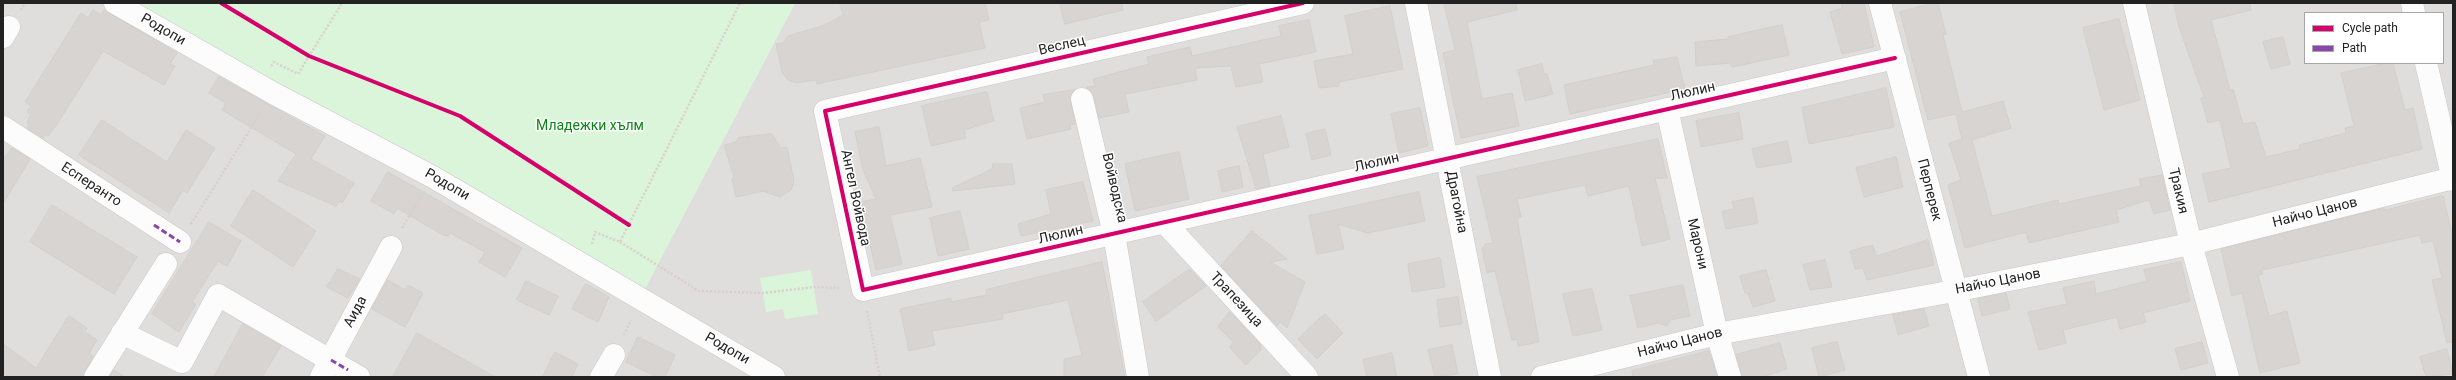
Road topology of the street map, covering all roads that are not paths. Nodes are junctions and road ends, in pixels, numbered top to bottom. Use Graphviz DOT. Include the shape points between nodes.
graph roads {
  1 [pos="115,3"];
  2 [pos="1303,3"];
  3 [pos="1416,3"];
  4 [pos="1880,3"];
  5 [pos="2134,3"];
  6 [pos="1895,58"];
  7 [pos="2426,64"];
  8 [pos="1082,98"];
  9 [pos="1667,109"];
  10 [pos="825,111"];
  11 [pos="3,128"];
  12 [pos="1447,158"];
  13 [pos="2453,179"];
  14 [pos="1165,223"];
  15 [pos="1114,234"];
  16 [pos="180,242"];
  17 [pos="2191,244"];
  18 [pos="390,247"];
  19 [pos="166,264"];
  20 [pos="864,290"];
  21 [pos="1954,290"];
  22 [pos="122,333"];
  23 [pos="1717,334"];
  24 [pos="614,356"];
  25 [pos="340,371"];
  26 [pos="95,377"];
  27 [pos="601,377"];
  28 [pos="774,377"];
  29 [pos="1138,377"];
  30 [pos="1307,377"];
  31 [pos="1490,377"];
  32 [pos="1542,377"];
  33 [pos="1730,377"];
  34 [pos="1979,377"];
  35 [pos="2228,377"];
  1 -- 28 [label="street, Родопи" via="273,93 433,177"];
  2 -- 10 [label="street, Веслец"];
  3 -- 12 [label="street, Драгойна"];
  4 -- 6 [label="street, Перперек"];
  5 -- 17 [label="street, Тракия"];
  6 -- 9 [label="street, Люлин"];
  6 -- 21 [label="street, Перперек"];
  7 -- 13 [label="street"];
  8 -- 15 [label="street, Войводска"];
  9 -- 12 [label="street, Люлин"];
  9 -- 23 [label="street, Марони"];
  10 -- 20 [label="street, Ангел Войвода"];
  11 -- 16 [label="street, Есперанто"];
  12 -- 14 [label="street, Люлин"];
  12 -- 31 [label="street, Драгойна"];
  13 -- 17 [label="street, Найчо Цанов"];
  14 -- 15 [label="street, Люлин"];
  14 -- 30 [label="street, Трапезица"];
  15 -- 20 [label="street, Люлин"];
  15 -- 29 [label="street, Войводска"];
  17 -- 21 [label="street, Найчо Цанов"];
  17 -- 35 [label="street, Тракия"];
  18 -- 25 [label="street, Аида"];
  19 -- 22 [label="street"];
  21 -- 23 [label="street, Найчо Цанов"];
  21 -- 34 [label="street, Перперек"];
  22 -- 25 [label="street" via="182,362 218,295"];
  22 -- 26 [label="street"];
  23 -- 32 [label="street, Найчо Цанов"];
  23 -- 33 [label="street, Марони"];
  24 -- 27 [label="street"];
}
